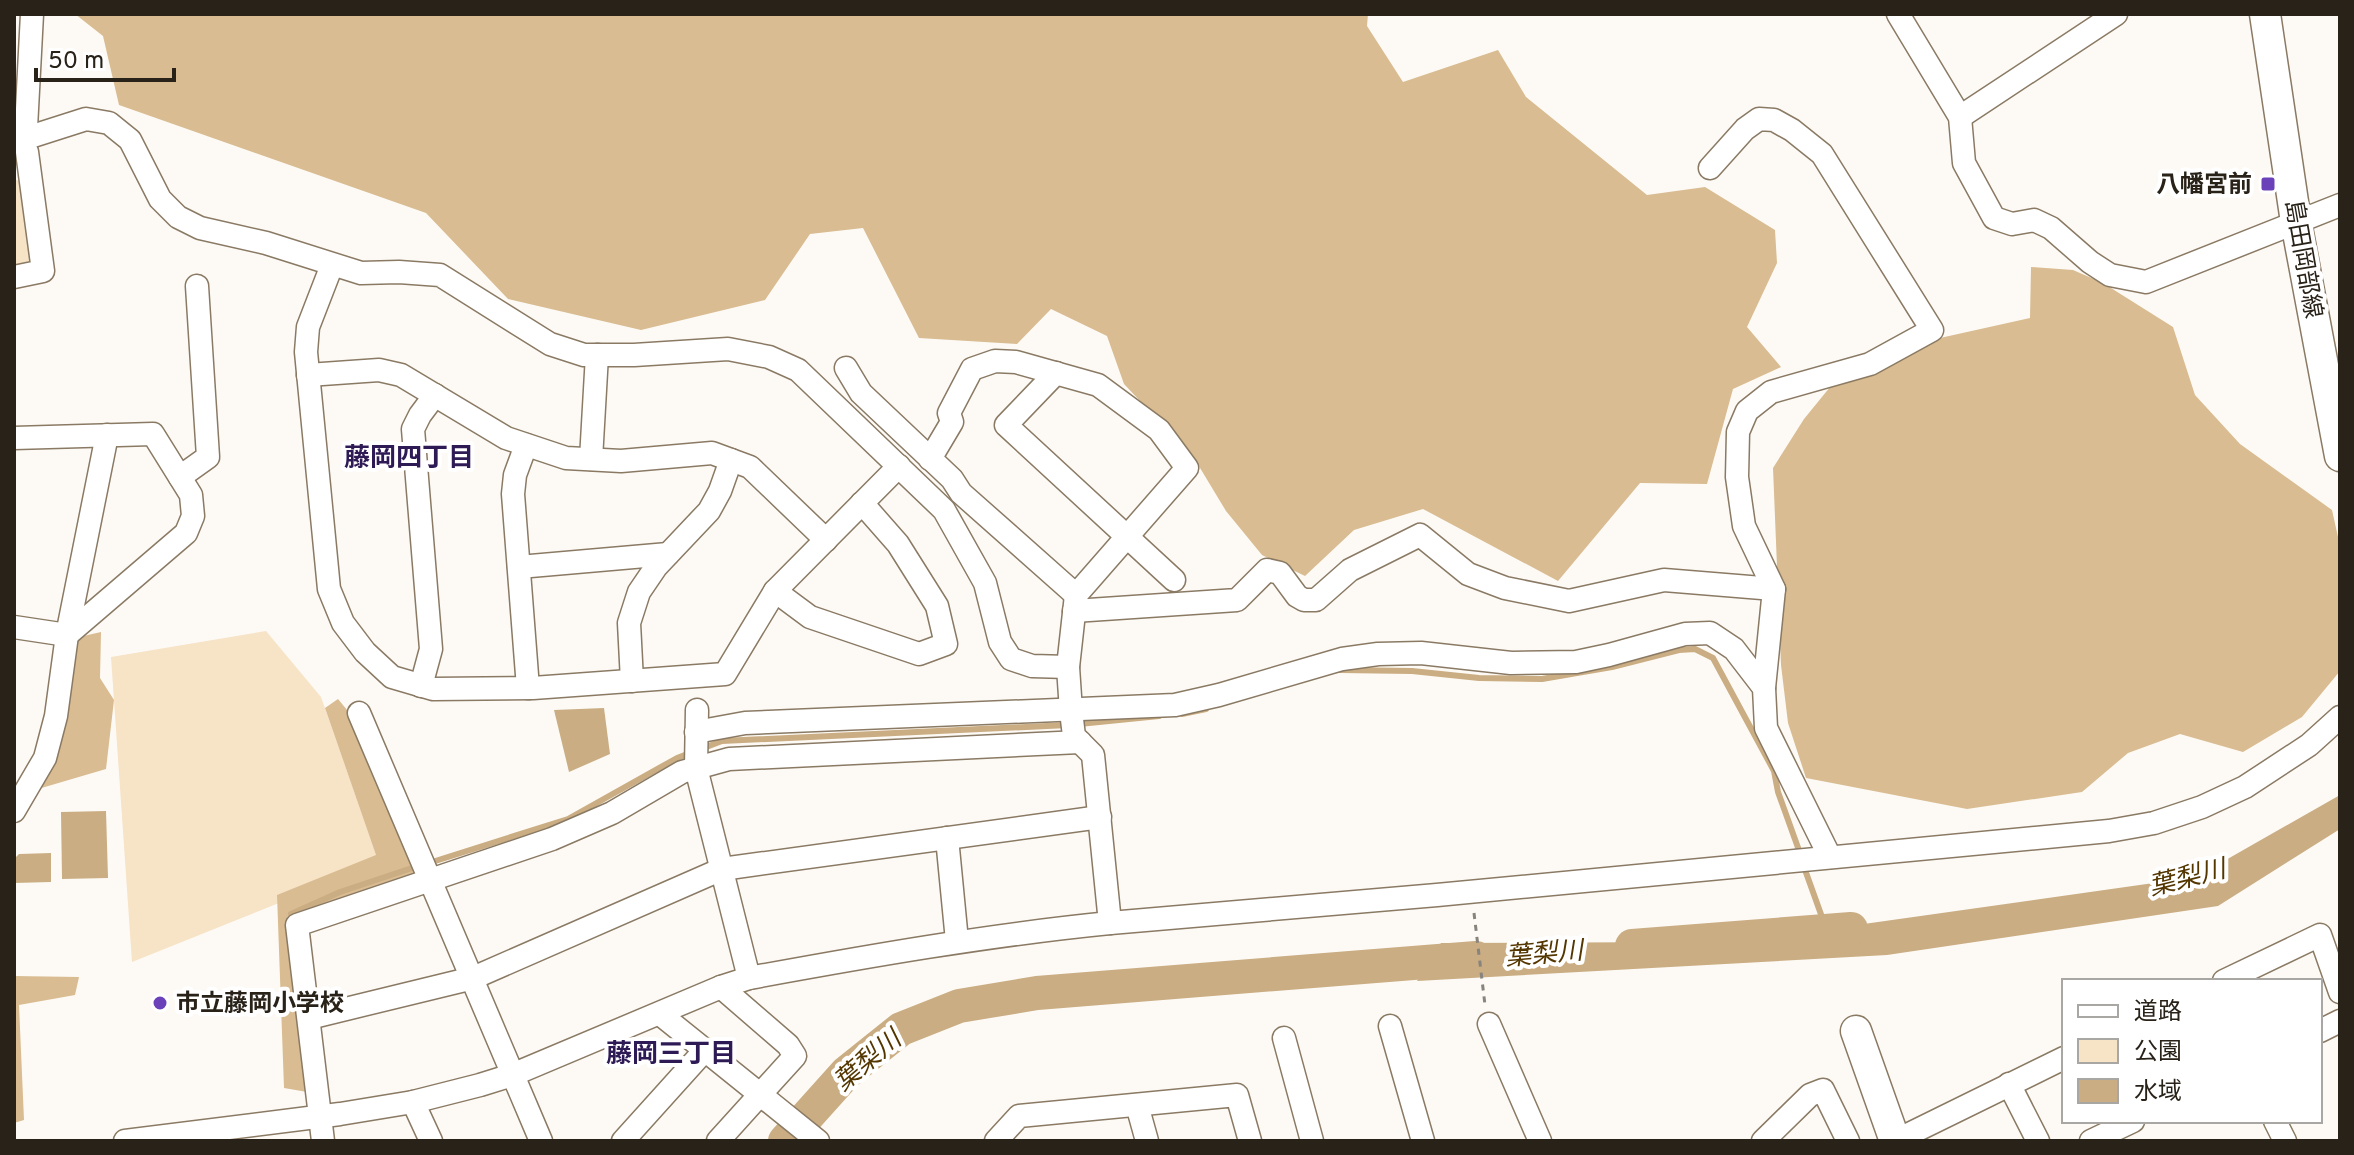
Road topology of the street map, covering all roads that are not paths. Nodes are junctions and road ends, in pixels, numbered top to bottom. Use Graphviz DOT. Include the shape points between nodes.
graph roads {
  1 [pos="32,14"];
  2 [pos="1898,14"];
  3 [pos="2116,14"];
  4 [pos="2265,14"];
  5 [pos="1960,117"];
  6 [pos="22,141"];
  7 [pos="1710,168"];
  8 [pos="2340,205"];
  9 [pos="2296,222"];
  10 [pos="332,265"];
  11 [pos="14,277"];
  12 [pos="197,286"];
  13 [pos="597,355"];
  14 [pos="846,368"];
  15 [pos="1056,373"];
  16 [pos="308,375"];
  17 [pos="435,395"];
  18 [pos="107,435"];
  19 [pos="14,438"];
  20 [pos="526,445"];
  21 [pos="2340,456"];
  22 [pos="591,459"];
  23 [pos="930,459"];
  24 [pos="731,460"];
  25 [pos="899,466"];
  26 [pos="180,477"];
  27 [pos="862,503"];
  28 [pos="1128,536"];
  29 [pos="826,540"];
  30 [pos="668,554"];
  31 [pos="519,567"];
  32 [pos="1174,580"];
  33 [pos="1774,589"];
  34 [pos="775,591"];
  35 [pos="1075,603"];
  36 [pos="14,627"];
  37 [pos="67,635"];
  38 [pos="1068,667"];
  39 [pos="632,681"];
  40 [pos="421,686"];
  41 [pos="528,688"];
  42 [pos="1764,688"];
  43 [pos="1071,711"];
  44 [pos="359,713"];
  45 [pos="2340,717"];
  46 [pos="1080,742"];
  47 [pos="696,768"];
  48 [pos="14,811"];
  49 [pos="1100,817"];
  50 [pos="947,838"];
  51 [pos="1830,857"];
  52 [pos="722,869"];
  53 [pos="429,881"];
  54 [pos="1110,923"];
  55 [pos="957,941"];
  56 [pos="473,978"];
  57 [pos="749,978"];
  58 [pos="2228,979"];
  59 [pos="721,987"];
  60 [pos="2340,992"];
  61 [pos="660,1014"];
  62 [pos="309,1018"];
  63 [pos="1488,1019"];
  64 [pos="2340,1021"];
  65 [pos="1390,1026"];
  66 [pos="2322,1030"];
  67 [pos="1856,1031"];
  68 [pos="1284,1038"];
  69 [pos="705,1050"];
  70 [pos="2062,1059"];
  71 [pos="512,1075"];
  72 [pos="2009,1084"];
  73 [pos="759,1094"];
  74 [pos="413,1102"];
  75 [pos="1137,1105"];
  76 [pos="320,1116"];
  77 [pos="2129,1123"];
  78 [pos="2276,1123"];
  79 [pos="152,1140"];
  80 [pos="125,1141"];
  81 [pos="323,1141"];
  82 [pos="431,1141"];
  83 [pos="541,1141"];
  84 [pos="623,1141"];
  85 [pos="718,1141"];
  86 [pos="818,1141"];
  87 [pos="996,1141"];
  88 [pos="1147,1141"];
  89 [pos="1250,1141"];
  90 [pos="1312,1141"];
  91 [pos="1423,1141"];
  92 [pos="1540,1141"];
  93 [pos="1763,1141"];
  94 [pos="1848,1141"];
  95 [pos="1895,1141"];
  96 [pos="2038,1141"];
  97 [pos="2091,1141"];
  98 [pos="2285,1141"];
  1 -- 6 [label="street"];
  2 -- 5 [label="street"];
  3 -- 5 [label="street"];
  4 -- 9 [label="main road, 島田岡部線"];
  5 -- 9 [label="street" via="1964,163 1994,218 2012,224 2034,220 2051,228 2110,275 2146,282"];
  6 -- 10 [label="street" via="86,119 109,123 130,140 160,199 178,217"];
  6 -- 11 [label="street" via="43,271"];
  7 -- 33 [label="street" via="1759,119 1792,130 1822,154 1932,330 1870,364 1771,392 1747,411 1738,432 1744,526"];
  8 -- 9 [label="street"];
  9 -- 21 [label="main road, 島田岡部線"];
  10 -- 13 [label="street" via="361,273 440,275 550,344"];
  10 -- 16 [label="street" via="308,327"];
  12 -- 26 [label="street" via="208,457"];
  13 -- 22 [label="street"];
  13 -- 25 [label="street" via="728,349 769,357 798,370"];
  14 -- 23 [label="street" via="861,393"];
  15 -- 23 [label="street" via="995,361 972,369 949,413 952,422"];
  15 -- 28 [label="street" via="1006,425"];
  15 -- 28 [label="street" via="1098,385 1159,430 1187,468"];
  16 -- 17 [label="street" via="379,370 401,375"];
  16 -- 40 [label="street" via="329,589 343,623 365,652 392,677"];
  17 -- 20 [label="street"];
  17 -- 40 [label="street" via="413,429 431,649"];
  18 -- 19 [label="street"];
  18 -- 26 [label="street" via="153,434"];
  18 -- 37 [label="street"];
  20 -- 22 [label="street" via="566,458"];
  20 -- 31 [label="street" via="513,494"];
  22 -- 24 [label="street" via="712,453"];
  23 -- 35 [label="street"];
  24 -- 29 [label="street" via="750,467"];
  24 -- 30 [label="street" via="709,511"];
  25 -- 27 [label="street"];
  25 -- 38 [label="street" via="944,510 985,583 1000,642 1011,659 1032,666"];
  26 -- 37 [label="street" via="191,495 193,516 186,533"];
  27 -- 29 [label="street"];
  27 -- 34 [label="street" via="898,544 937,606 946,644 919,654 810,617"];
  28 -- 32 [label="street"];
  28 -- 35 [label="street"];
  29 -- 34 [label="street"];
  30 -- 31 [label="street"];
  30 -- 39 [label="street" via="639,592 629,623"];
  31 -- 41 [label="street"];
  33 -- 35 [label="street" via="1664,580 1569,601 1468,574 1420,535 1350,570 1316,600 1297,596 1280,573 1267,570 1237,600"];
  33 -- 42 [label="street"];
  34 -- 39 [label="street" via="725,674"];
  35 -- 38 [label="street"];
  36 -- 37 [label="street"];
  37 -- 48 [label="street" via="45,758"];
  38 -- 43 [label="street"];
  39 -- 41 [label="street"];
  40 -- 41 [label="street"];
  42 -- 43 [label="street" via="1734,649 1710,633 1697,633 1576,662 1378,654 1175,705"];
  42 -- 51 [label="street" via="1766,728"];
  43 -- 46 [label="street" via="1074,736"];
  43 -- 47 [label="street" via="697,721"];
  44 -- 53 [label="street"];
  45 -- 51 [label="street" via="2309,745 2245,787 2154,823"];
  46 -- 47 [label="street" via="729,759"];
  46 -- 49 [label="street" via="1093,755"];
  47 -- 52 [label="street"];
  47 -- 53 [label="street" via="552,839"];
  49 -- 50 [label="street"];
  49 -- 54 [label="street"];
  50 -- 52 [label="street"];
  50 -- 55 [label="street"];
  51 -- 54 [label="street"];
  52 -- 56 [label="street"];
  52 -- 57 [label="street"];
  53 -- 56 [label="street"];
  53 -- 62 [label="street" via="297,925"];
  54 -- 55 [label="street"];
  55 -- 57 [label="street"];
  56 -- 62 [label="street"];
  56 -- 71 [label="street"];
  57 -- 59 [label="street"];
  58 -- 60 [label="street" via="2320,935"];
  59 -- 61 [label="street"];
  59 -- 73 [label="street" via="795,1056"];
  61 -- 69 [label="street"];
  61 -- 71 [label="street"];
  62 -- 76 [label="street"];
  63 -- 92 [label="street"];
  64 -- 66 [label="street"];
  65 -- 91 [label="street"];
  67 -- 95 [label="main road"];
  68 -- 90 [label="street"];
  69 -- 73 [label="street"];
  69 -- 84 [label="street"];
  70 -- 72 [label="street"];
  71 -- 74 [label="street"];
  71 -- 83 [label="street"];
  72 -- 95 [label="street"];
  72 -- 96 [label="street"];
  73 -- 85 [label="street"];
  73 -- 86 [label="street"];
  74 -- 76 [label="street"];
  74 -- 82 [label="street"];
  75 -- 87 [label="street" via="1019,1116"];
  75 -- 88 [label="street"];
  75 -- 89 [label="street" via="1237,1095"];
  76 -- 79 [label="street"];
  76 -- 81 [label="street"];
  77 -- 97 [label="street"];
  78 -- 98 [label="street"];
  79 -- 80 [label="street"];
  93 -- 94 [label="street" via="1810,1095 1823,1090"];
}
